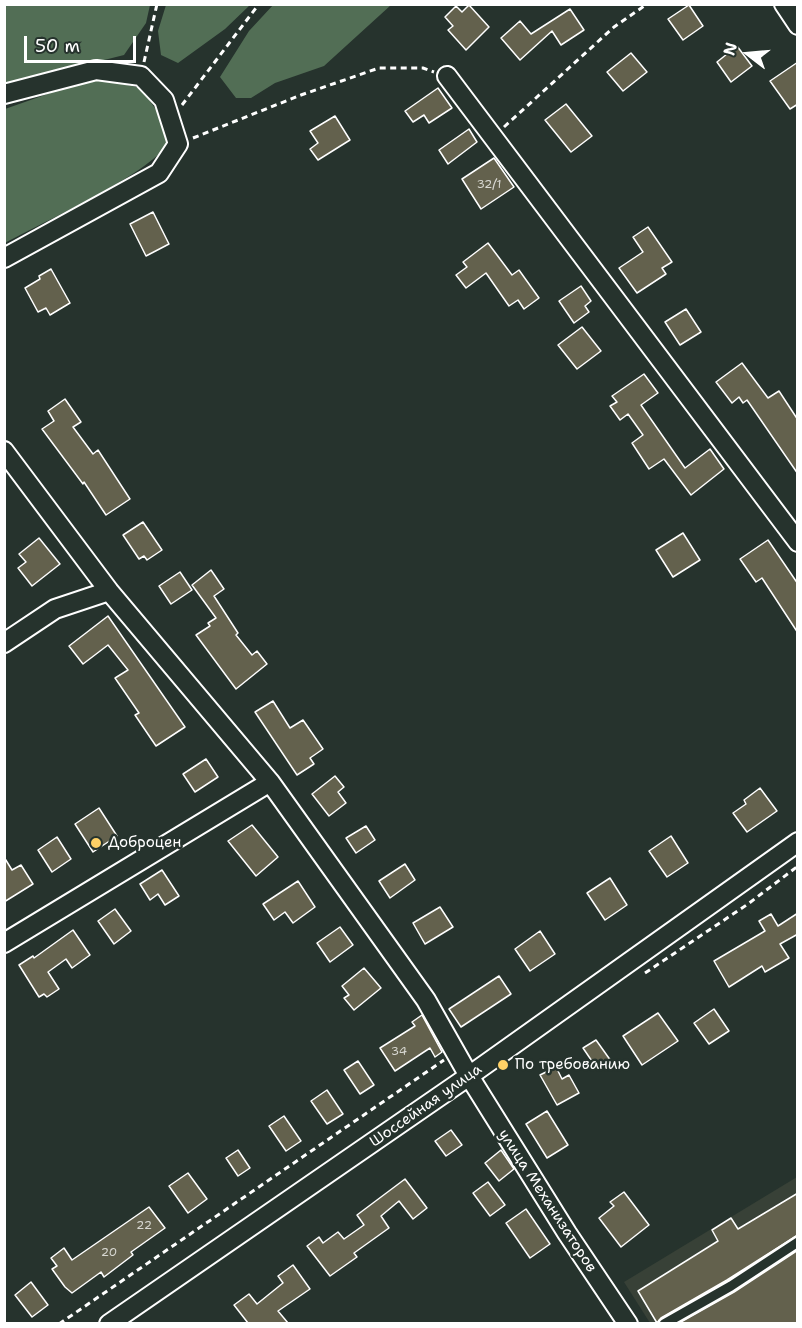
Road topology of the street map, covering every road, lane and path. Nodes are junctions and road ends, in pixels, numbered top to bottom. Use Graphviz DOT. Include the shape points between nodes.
graph roads {
  1 [pos="157,4"];
  2 [pos="259,4"];
  3 [pos="647,4"];
  4 [pos="784,4"];
  5 [pos="798,25"];
  6 [pos="141,76"];
  7 [pos="447,76"];
  8 [pos="4,94"];
  9 [pos="171,122"];
  10 [pos="492,138"];
  11 [pos="178,144"];
  12 [pos="4,258"];
  13 [pos="4,451"];
  14 [pos="798,542"];
  15 [pos="108,591"];
  16 [pos="4,643"];
  17 [pos="270,782"];
  18 [pos="798,842"];
  19 [pos="798,866"];
  20 [pos="4,943"];
  21 [pos="638,978"];
  22 [pos="455,1052"];
  23 [pos="469,1076"];
  24 [pos="798,1242"];
  25 [pos="59,1323"];
  26 [pos="109,1323"];
  27 [pos="628,1323"];
  28 [pos="664,1323"];
  1 -- 6 [label="path"];
  2 -- 9 [label="path"];
  3 -- 10 [label="path" via="614,27"];
  4 -- 5 [label="street"];
  6 -- 8 [label="street" via="96,70"];
  6 -- 9 [label="street" via="164,100"];
  7 -- 10 [label="street"];
  7 -- 11 [label="path" via="423,68 379,68"];
  9 -- 11 [label="street"];
  10 -- 14 [label="street"];
  11 -- 12 [label="street" via="159,173"];
  13 -- 15 [label="street, улица Механизаторов"];
  15 -- 16 [label="street" via="55,609"];
  15 -- 17 [label="street, улица Механизаторов"];
  17 -- 20 [label="street"];
  17 -- 22 [label="street, улица Механизаторов" via="426,1000"];
  18 -- 23 [label="street, Шоссейная улица"];
  19 -- 21 [label="path"];
  22 -- 23 [label="street, улица Механизаторов"];
  22 -- 25 [label="path"];
  23 -- 26 [label="street, Шоссейная улица"];
  23 -- 27 [label="street, улица Механизаторов"];
  24 -- 28 [label="lane"];
}
